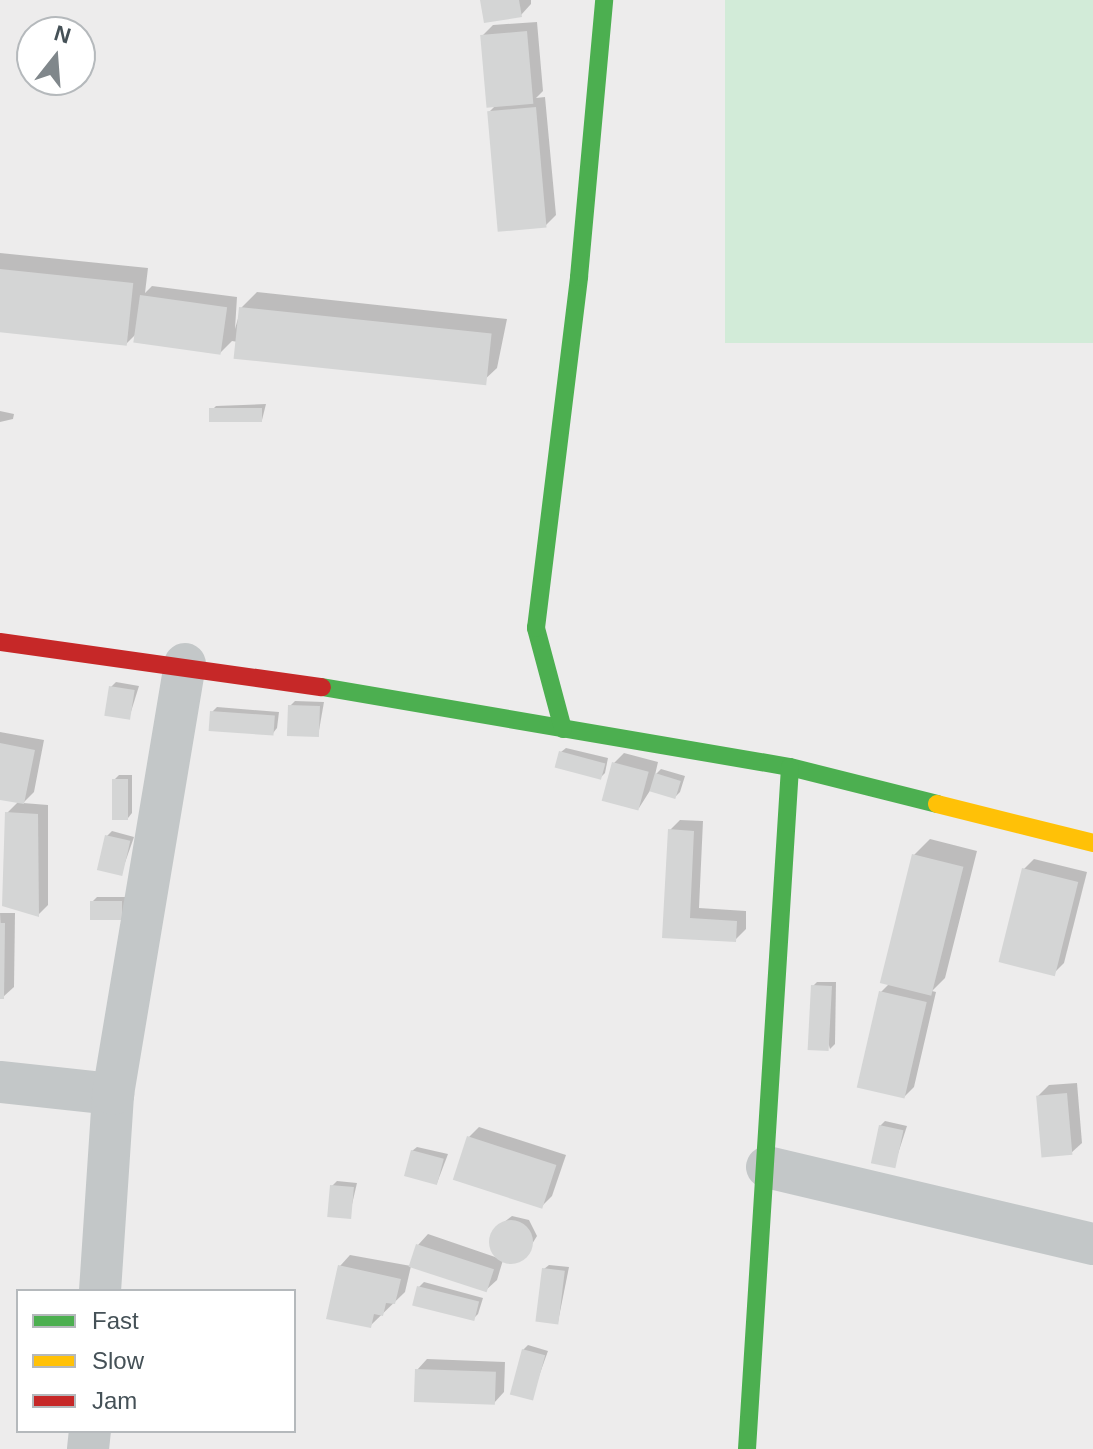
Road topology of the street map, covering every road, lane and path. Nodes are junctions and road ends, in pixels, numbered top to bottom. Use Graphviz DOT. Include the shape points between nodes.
graph roads {
  1 [pos="604,0"];
  2 [pos="0,642"];
  3 [pos="185,664"];
  4 [pos="563,729"];
  5 [pos="790,767"];
  6 [pos="1093,843"];
  7 [pos="0,1082"];
  8 [pos="113,1094"];
  9 [pos="767,1167"];
  10 [pos="1093,1244"];
  11 [pos="100,1289"];
  12 [pos="747,1449"];
  1 -- 4 [label="street" via="579,277 536,628"];
  2 -- 3 [label="street"];
  3 -- 4 [label="street"];
  3 -- 8 [label="street"];
  4 -- 5 [label="street"];
  5 -- 6 [label="street"];
  5 -- 9 [label="street"];
  7 -- 8 [label="street"];
  8 -- 11 [label="street"];
  9 -- 10 [label="street"];
  9 -- 12 [label="street"];
}
